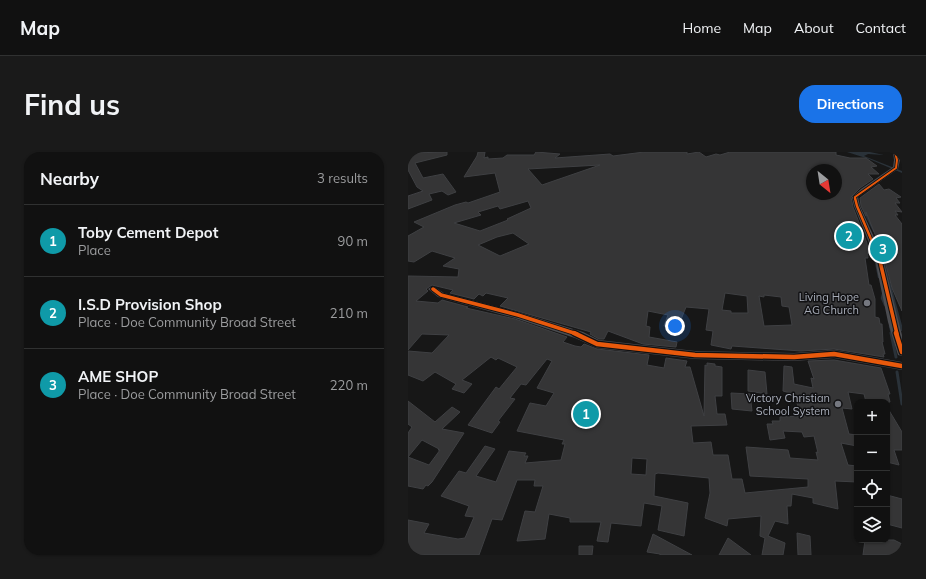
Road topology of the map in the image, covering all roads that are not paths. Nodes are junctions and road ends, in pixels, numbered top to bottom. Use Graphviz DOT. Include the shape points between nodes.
graph roads {
  1 [pos="895,152"];
  2 [pos="433,289"];
  3 [pos="902,352"];
  4 [pos="902,366"];
  1 -- 3 [label="street" via="897,160 894,170 855,198 878,255"];
  2 -- 4 [label="street" via="441,295 518,314 579,335 597,344 695,355 794,357 834,354"];
}
